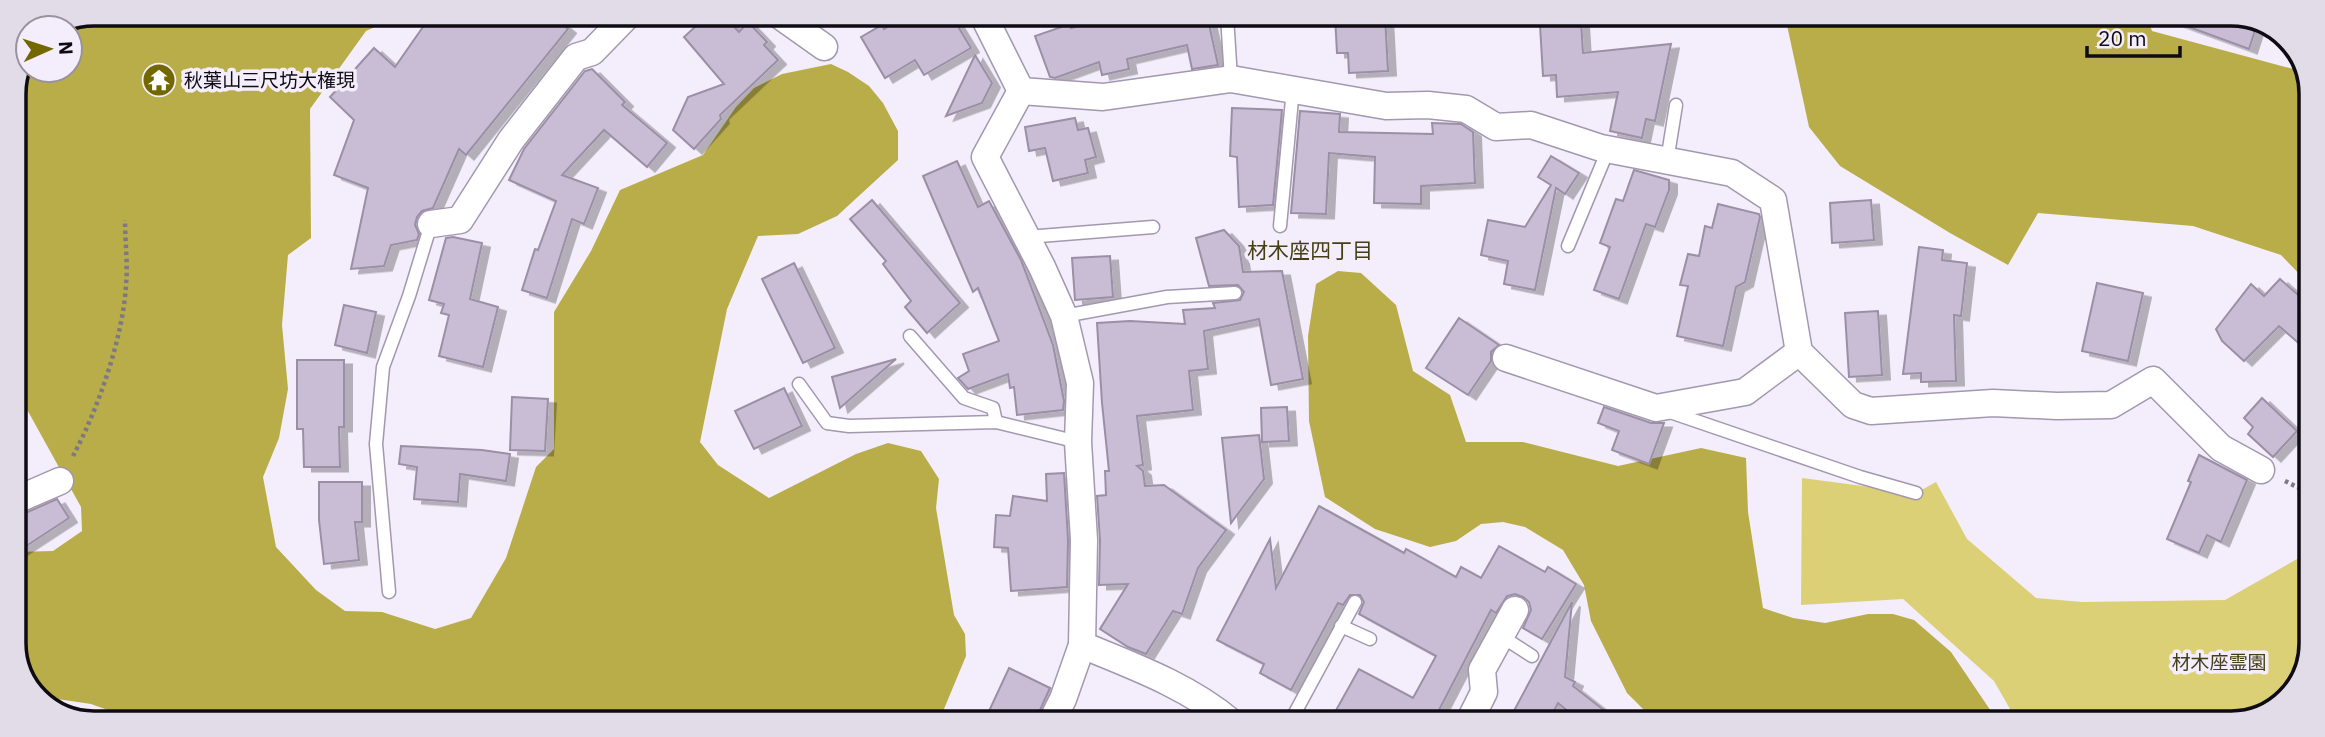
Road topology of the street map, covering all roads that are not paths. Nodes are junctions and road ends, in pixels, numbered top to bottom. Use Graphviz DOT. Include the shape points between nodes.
graph roads {
  1 [pos="617,26"];
  2 [pos="794,26"];
  3 [pos="988,26"];
  4 [pos="1228,26"];
  5 [pos="824,47"];
  6 [pos="1231,79"];
  7 [pos="1293,89"];
  8 [pos="1021,91"];
  9 [pos="1676,105"];
  10 [pos="1608,150"];
  11 [pos="1667,161"];
  12 [pos="430,224"];
  13 [pos="1280,226"];
  14 [pos="1153,227"];
  15 [pos="1027,237"];
  16 [pos="1568,246"];
  17 [pos="1236,293"];
  18 [pos="1064,317"];
  19 [pos="910,336"];
  20 [pos="1799,352"];
  21 [pos="1506,358"];
  22 [pos="799,384"];
  23 [pos="1656,408"];
  24 [pos="996,422"];
  25 [pos="1078,442"];
  26 [pos="2261,470"];
  27 [pos="60,481"];
  28 [pos="1916,493"];
  29 [pos="26,496"];
  30 [pos="389,592"];
  31 [pos="1355,602"];
  32 [pos="1516,610"];
  33 [pos="1341,626"];
  34 [pos="1501,636"];
  35 [pos="1370,639"];
  36 [pos="1082,645"];
  37 [pos="1532,656"];
  38 [pos="1057,711"];
  39 [pos="1218,711"];
  40 [pos="1296,711"];
  41 [pos="1474,711"];
  1 -- 12 [label="street" via="592,52 576,57 511,140 460,220"];
  2 -- 5 [label="street"];
  3 -- 8 [label="street"];
  4 -- 6 [label="lane"];
  6 -- 7 [label="street"];
  6 -- 8 [label="street" via="1103,97"];
  7 -- 10 [label="street" via="1386,106 1466,109 1496,127 1531,125"];
  7 -- 13 [label="lane"];
  8 -- 15 [label="street" via="985,156"];
  9 -- 11 [label="lane"];
  10 -- 11 [label="street"];
  10 -- 16 [label="lane"];
  11 -- 20 [label="street" via="1732,173 1773,200"];
  12 -- 30 [label="lane" via="383,367 376,444"];
  14 -- 15 [label="lane"];
  15 -- 18 [label="street"];
  17 -- 18 [label="lane" via="1167,297"];
  18 -- 25 [label="street" via="1080,383"];
  19 -- 24 [label="lane" via="964,398 993,408"];
  20 -- 23 [label="street" via="1745,392"];
  20 -- 26 [label="street" via="1853,405 1871,411 1993,403 2112,404 2153,380 2221,447"];
  21 -- 23 [label="street"];
  22 -- 24 [label="lane" via="827,423"];
  23 -- 28 [label="lane"];
  24 -- 25 [label="lane"];
  25 -- 36 [label="street" via="1084,540"];
  27 -- 29 [label="street"];
  31 -- 33 [label="lane"];
  32 -- 34 [label="street"];
  33 -- 35 [label="lane"];
  33 -- 40 [label="lane"];
  34 -- 37 [label="lane"];
  34 -- 41 [label="street" via="1482,670 1483,692"];
  36 -- 38 [label="street"];
  36 -- 39 [label="street" via="1142,670"];
}
